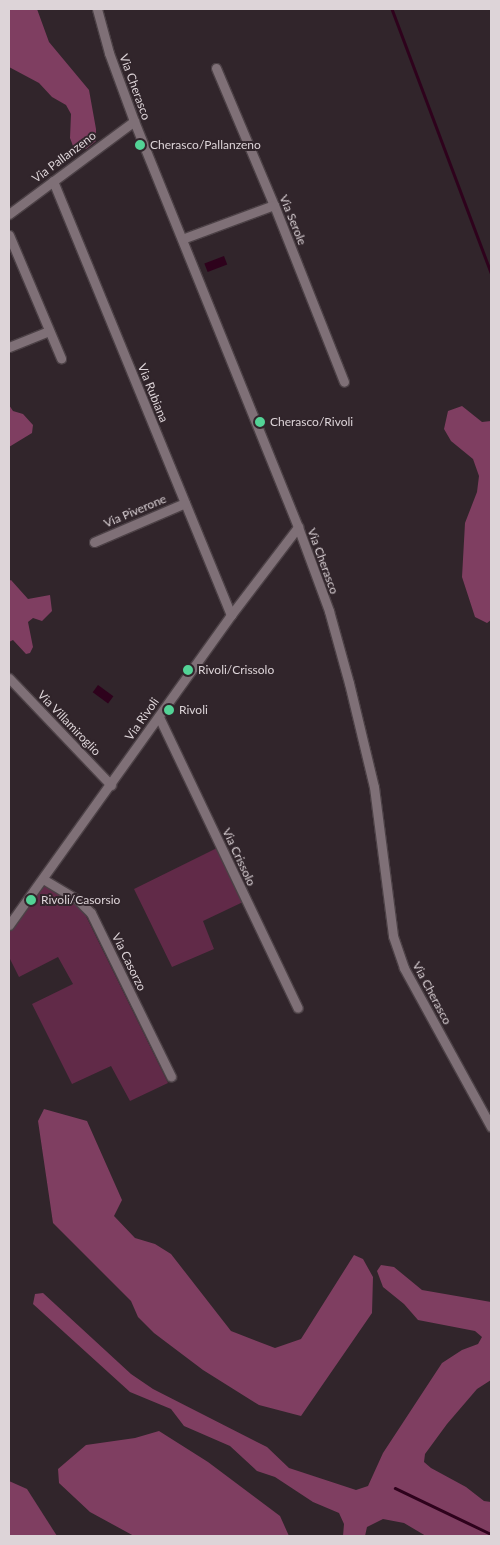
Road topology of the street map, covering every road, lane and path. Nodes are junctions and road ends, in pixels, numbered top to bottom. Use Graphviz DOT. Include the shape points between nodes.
graph roads {
  1 [pos="97,9"];
  2 [pos="216,68"];
  3 [pos="134,121"];
  4 [pos="53,181"];
  5 [pos="274,205"];
  6 [pos="9,214"];
  7 [pos="9,235"];
  8 [pos="182,239"];
  9 [pos="50,331"];
  10 [pos="9,347"];
  11 [pos="61,358"];
  12 [pos="344,382"];
  13 [pos="185,503"];
  14 [pos="298,527"];
  15 [pos="94,542"];
  16 [pos="231,615"];
  17 [pos="9,678"];
  18 [pos="159,717"];
  19 [pos="110,785"];
  20 [pos="43,879"];
  21 [pos="9,925"];
  22 [pos="298,1008"];
  23 [pos="171,1076"];
  24 [pos="491,1127"];
  1 -- 3 [label="street, Via Cherasco"];
  2 -- 5 [label="street, Via Serole"];
  3 -- 4 [label="street, Via Pallanzeno"];
  3 -- 8 [label="street, Via Cherasco"];
  4 -- 6 [label="street, Via Pallanzeno"];
  4 -- 13 [label="street, Via Rubiana"];
  5 -- 8 [label="street"];
  5 -- 12 [label="street, Via Serole"];
  7 -- 9 [label="street"];
  8 -- 14 [label="street, Via Cherasco"];
  9 -- 10 [label="street"];
  9 -- 11 [label="street"];
  13 -- 15 [label="street, Via Piverone"];
  13 -- 16 [label="street, Via Rubiana"];
  14 -- 16 [label="street, Via Rivoli"];
  14 -- 24 [label="street, Via Cherasco" via="332,621 374,787 393,936 404,968"];
  16 -- 18 [label="street, Via Rivoli"];
  17 -- 19 [label="street, Via Villamiroglio"];
  18 -- 19 [label="street, Via Rivoli"];
  18 -- 22 [label="street, Via Crissolo"];
  19 -- 20 [label="street, Via Rivoli"];
  20 -- 21 [label="street, Via Rivoli"];
  20 -- 23 [label="street, Via Casorzo" via="78,900 91,913"];
}
